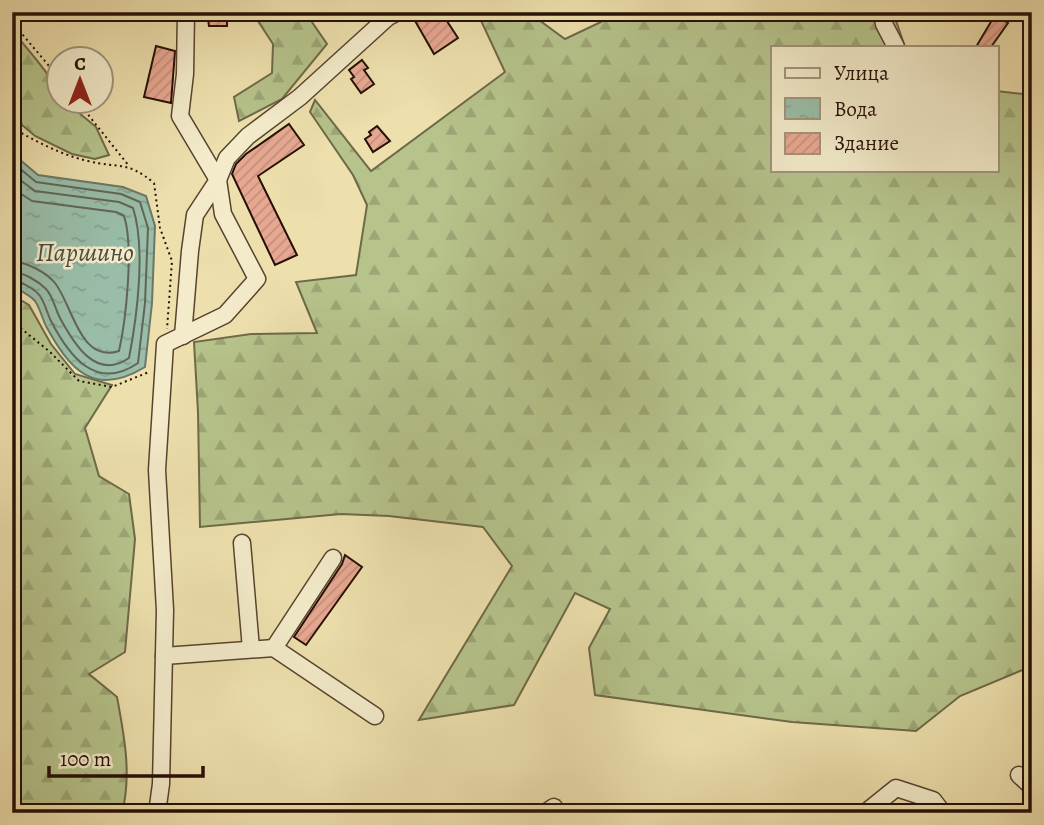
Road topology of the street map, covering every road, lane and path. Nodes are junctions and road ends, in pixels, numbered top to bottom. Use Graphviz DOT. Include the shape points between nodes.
graph roads {
  1 [pos="186,12"];
  2 [pos="398,12"];
  3 [pos="882,12"];
  4 [pos="12,22"];
  5 [pos="895,46"];
  6 [pos="46,62"];
  7 [pos="89,116"];
  8 [pos="12,128"];
  9 [pos="129,166"];
  10 [pos="218,180"];
  11 [pos="12,321"];
  12 [pos="183,336"];
  13 [pos="165,344"];
  14 [pos="163,366"];
  15 [pos="242,543"];
  16 [pos="334,558"];
  17 [pos="274,648"];
  18 [pos="251,649"];
  19 [pos="164,656"];
  20 [pos="374,716"];
  21 [pos="1019,775"];
  22 [pos="1032,787"];
  23 [pos="938,806"];
  24 [pos="157,813"];
  25 [pos="865,813"];
  1 -- 10 [label="street" via="180,116"];
  2 -- 10 [label="street" via="248,136 227,158"];
  3 -- 5 [label="street"];
  4 -- 6 [label="path"];
  7 -- 9 [label="path"];
  8 -- 9 [label="path" via="42,145 88,161"];
  9 -- 13 [label="path" via="155,183 160,228 172,261"];
  10 -- 12 [label="street" via="195,215"];
  10 -- 12 [label="street" via="223,214 257,279 225,315"];
  11 -- 14 [label="path" via="79,381 113,387"];
  12 -- 13 [label="street"];
  13 -- 14 [label="street"];
  14 -- 19 [label="street" via="158,470"];
  15 -- 18 [label="street"];
  16 -- 17 [label="street"];
  17 -- 18 [label="street"];
  17 -- 20 [label="street"];
  18 -- 19 [label="street"];
  19 -- 24 [label="street"];
  21 -- 22 [label="street"];
  23 -- 25 [label="street" via="896,788"];
}
